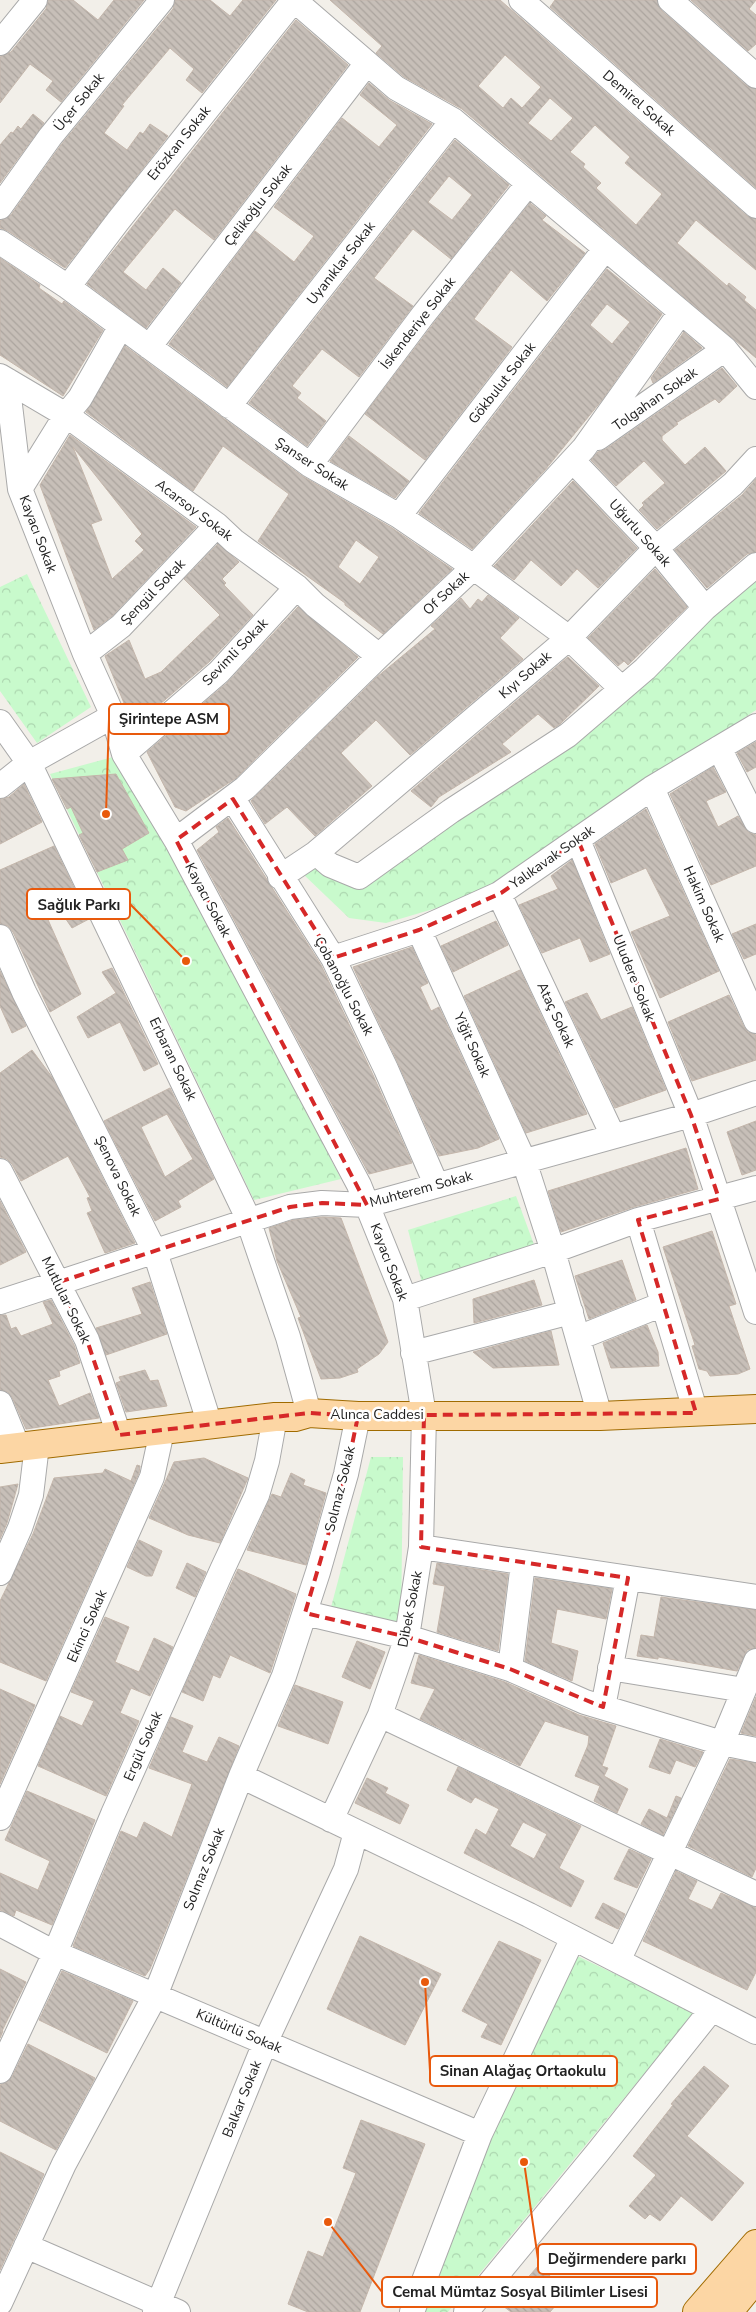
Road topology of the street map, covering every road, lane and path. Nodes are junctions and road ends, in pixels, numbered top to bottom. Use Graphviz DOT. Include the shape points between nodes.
graph roads {
  1 [pos="35,0"];
  2 [pos="162,0"];
  3 [pos="294,0"];
  4 [pos="670,0"];
  5 [pos="534,4"];
  6 [pos="0,43"];
  7 [pos="367,64"];
  8 [pos="754,69"];
  9 [pos="454,120"];
  10 [pos="528,184"];
  11 [pos="756,206"];
  12 [pos="0,207"];
  13 [pos="0,242"];
  14 [pos="605,250"];
  15 [pos="68,288"];
  16 [pos="681,312"];
  17 [pos="120,326"];
  18 [pos="149,346"];
  19 [pos="725,349"];
  20 [pos="4,378"];
  21 [pos="756,387"];
  22 [pos="229,406"];
  23 [pos="66,415"];
  24 [pos="579,454"];
  25 [pos="756,459"];
  26 [pos="310,465"];
  27 [pos="20,488"];
  28 [pos="399,516"];
  29 [pos="217,525"];
  30 [pos="656,548"];
  31 [pos="756,565"];
  32 [pos="473,568"];
  33 [pos="297,587"];
  34 [pos="705,608"];
  35 [pos="569,638"];
  36 [pos="85,654"];
  37 [pos="379,656"];
  38 [pos="621,688"];
  39 [pos="112,716"];
  40 [pos="0,722"];
  41 [pos="756,726"];
  42 [pos="719,748"];
  43 [pos="124,754"];
  44 [pos="29,763"];
  45 [pos="0,786"];
  46 [pos="652,788"];
  47 [pos="233,799"];
  48 [pos="756,821"];
  49 [pos="176,840"];
  50 [pos="578,840"];
  51 [pos="316,853"];
  52 [pos="280,877"];
  53 [pos="499,894"];
  54 [pos="419,930"];
  55 [pos="0,937"];
  56 [pos="333,958"];
  57 [pos="756,1021"];
  58 [pos="756,1093"];
  59 [pos="691,1115"];
  60 [pos="613,1136"];
  61 [pos="524,1161"];
  62 [pos="0,1171"];
  63 [pos="436,1184"];
  64 [pos="756,1188"];
  65 [pos="719,1199"];
  66 [pos="367,1204"];
  67 [pos="638,1220"];
  68 [pos="249,1222"];
  69 [pos="553,1251"];
  70 [pos="155,1252"];
  71 [pos="59,1282"];
  72 [pos="754,1297"];
  73 [pos="405,1299"];
  74 [pos="0,1302"];
  75 [pos="663,1304"];
  76 [pos="571,1312"];
  77 [pos="578,1338"];
  78 [pos="413,1353"];
  79 [pos="0,1402"];
  80 [pos="756,1409"];
  81 [pos="308,1413"];
  82 [pos="696,1413"];
  83 [pos="424,1414"];
  84 [pos="358,1416"];
  85 [pos="600,1416"];
  86 [pos="275,1418"];
  87 [pos="210,1425"];
  88 [pos="162,1431"];
  89 [pos="119,1435"];
  90 [pos="18,1447"];
  91 [pos="421,1547"];
  92 [pos="523,1562"];
  93 [pos="0,1573"];
  94 [pos="628,1578"];
  95 [pos="756,1597"];
  96 [pos="305,1613"];
  97 [pos="407,1637"];
  98 [pos="756,1661"];
  99 [pos="610,1668"];
  100 [pos="510,1669"];
  101 [pos="744,1690"];
  102 [pos="603,1708"];
  103 [pos="380,1715"];
  104 [pos="722,1743"];
  105 [pos="756,1750"];
  106 [pos="241,1776"];
  107 [pos="0,1818"];
  108 [pos="331,1820"];
  109 [pos="356,1832"];
  110 [pos="670,1852"];
  111 [pos="756,1894"];
  112 [pos="0,1924"];
  113 [pos="573,1938"];
  114 [pos="55,1953"];
  115 [pos="618,1961"];
  116 [pos="155,1996"];
  117 [pos="712,2009"];
  118 [pos="756,2032"];
  119 [pos="265,2043"];
  120 [pos="0,2071"];
  121 [pos="480,2134"];
  122 [pos="756,2244"];
  123 [pos="26,2246"];
  124 [pos="756,2278"];
  125 [pos="0,2303"];
  126 [pos="164,2309"];
  127 [pos="412,2312"];
  128 [pos="466,2312"];
  129 [pos="697,2312"];
  130 [pos="728,2312"];
  1 -- 6 [label="street"];
  2 -- 12 [label="street, Üçer Sokak" via="50,137"];
  3 -- 7 [label="street"];
  3 -- 15 [label="street, Erözkan Sokak"];
  4 -- 8 [label="street"];
  5 -- 11 [label="street, Demirel Sokak"];
  7 -- 9 [label="street" via="396,88"];
  7 -- 18 [label="street, Çelikoğlu Sokak"];
  9 -- 10 [label="street"];
  9 -- 22 [label="street, Uyanıklar Sokak"];
  10 -- 14 [label="street"];
  10 -- 26 [label="street, İskenderiye Sokak"];
  13 -- 15 [label="street, Şanser Sokak"];
  14 -- 16 [label="street"];
  14 -- 28 [label="street, Gökbulut Sokak"];
  15 -- 17 [label="street, Şanser Sokak"];
  16 -- 19 [label="street"];
  16 -- 24 [label="street, Of Sokak"];
  17 -- 18 [label="street, Şanser Sokak"];
  17 -- 23 [label="street" via="80,398"];
  18 -- 22 [label="street, Şanser Sokak"];
  19 -- 21 [label="street"];
  19 -- 24 [label="street, Tolgahan Sokak"];
  20 -- 23 [label="street, Acarsoy Sokak"];
  20 -- 27 [label="street, Kayacı Sokak"];
  22 -- 26 [label="street, Şanser Sokak"];
  23 -- 27 [label="street"];
  23 -- 29 [label="street, Acarsoy Sokak"];
  24 -- 30 [label="street, Uğurlu Sokak"];
  24 -- 32 [label="street, Of Sokak"];
  25 -- 30 [label="street, Kıyı Sokak" via="733,484"];
  26 -- 28 [label="street, Şanser Sokak"];
  27 -- 36 [label="street, Kayacı Sokak"];
  28 -- 32 [label="street, Şanser Sokak"];
  29 -- 33 [label="street, Acarsoy Sokak"];
  29 -- 36 [label="street, Şengül Sokak" via="121,626"];
  30 -- 34 [label="street, Uğurlu Sokak"];
  30 -- 35 [label="street, Kıyı Sokak"];
  31 -- 34 [label="street"];
  32 -- 35 [label="street, Şanser Sokak"];
  32 -- 37 [label="street, Of Sokak"];
  33 -- 37 [label="street, Acarsoy Sokak"];
  33 -- 43 [label="street, Sevimli Sokak" via="219,672"];
  34 -- 38 [label="street" via="645,669"];
  35 -- 38 [label="street, Şanser Sokak"];
  35 -- 51 [label="street, Kıyı Sokak"];
  36 -- 39 [label="street, Kayacı Sokak"];
  37 -- 47 [label="street, Of Sokak"];
  38 -- 51 [label="street" via="568,736 451,811 358,877 330,866"];
  39 -- 43 [label="street, Kayacı Sokak"];
  39 -- 44 [label="street"];
  40 -- 44 [label="street, Erbaran Sokak"];
  41 -- 42 [label="street, Yalıkavak Sokak"];
  42 -- 46 [label="street, Yalıkavak Sokak"];
  42 -- 48 [label="street"];
  43 -- 49 [label="street, Kayacı Sokak"];
  44 -- 45 [label="street"];
  44 -- 68 [label="street, Erbaran Sokak"];
  46 -- 50 [label="street, Yalıkavak Sokak"];
  46 -- 57 [label="street, Hakim Sokak"];
  47 -- 49 [label="street, Of Sokak"];
  47 -- 52 [label="street, Çobanoğlu Sokak"];
  49 -- 66 [label="street, Kayacı Sokak"];
  50 -- 53 [label="street, Yalıkavak Sokak"];
  50 -- 59 [label="street, Uludere Sokak"];
  51 -- 52 [label="street, Kıyı Sokak"];
  52 -- 56 [label="street, Çobanoğlu Sokak"];
  53 -- 54 [label="street, Yalıkavak Sokak"];
  53 -- 60 [label="street, Ataç Sokak"];
  54 -- 56 [label="street, Yalıkavak Sokak"];
  54 -- 61 [label="street, Yiğit Sokak"];
  55 -- 70 [label="street, Şenova Sokak" via="24,992"];
  56 -- 63 [label="street, Çobanoğlu Sokak"];
  58 -- 59 [label="street, Muhterem Sokak"];
  59 -- 60 [label="street, Muhterem Sokak"];
  59 -- 65 [label="street, Uludere Sokak"];
  60 -- 61 [label="street, Muhterem Sokak"];
  61 -- 63 [label="street, Muhterem Sokak"];
  61 -- 69 [label="street, Yiğit Sokak"];
  62 -- 71 [label="street, Mutlular Sokak"];
  63 -- 66 [label="street, Muhterem Sokak"];
  64 -- 65 [label="street"];
  65 -- 67 [label="street"];
  65 -- 72 [label="street, Uludere Sokak"];
  66 -- 68 [label="street, Muhterem Sokak" via="322,1203 290,1207"];
  66 -- 73 [label="street, Kayacı Sokak"];
  67 -- 69 [label="street"];
  67 -- 75 [label="street"];
  68 -- 70 [label="street, Muhterem Sokak"];
  68 -- 81 [label="street, Erbaran Sokak" via="288,1337"];
  69 -- 73 [label="street"];
  69 -- 76 [label="street, Yiğit Sokak"];
  70 -- 71 [label="street, Muhterem Sokak"];
  70 -- 87 [label="street, Şenova Sokak"];
  71 -- 74 [label="street, Muhterem Sokak"];
  71 -- 89 [label="street, Mutlular Sokak" via="87,1340"];
  73 -- 78 [label="street, Kayacı Sokak"];
  75 -- 77 [label="street"];
  75 -- 82 [label="street"];
  76 -- 77 [label="street, Yiğit Sokak"];
  76 -- 78 [label="street"];
  77 -- 85 [label="street, Yiğit Sokak"];
  78 -- 83 [label="street, Kayacı Sokak"];
  79 -- 90 [label="street"];
  80 -- 82 [label="main road, Alınca Caddesi"];
  81 -- 84 [label="main road, Alınca Caddesi"];
  81 -- 86 [label="main road, Alınca Caddesi"];
  82 -- 85 [label="main road, Alınca Caddesi"];
  83 -- 84 [label="main road, Alınca Caddesi"];
  83 -- 85 [label="main road, Alınca Caddesi"];
  83 -- 91 [label="street, Dibek Sokak"];
  84 -- 96 [label="street, Solmaz Sokak" via="346,1474"];
  86 -- 87 [label="main road, Alınca Caddesi"];
  86 -- 114 [label="street, Ergül Sokak" via="268,1461 257,1495 113,1814"];
  87 -- 88 [label="main road, Alınca Caddesi"];
  88 -- 89 [label="main road, Alınca Caddesi"];
  88 -- 107 [label="street, Ekinci Sokak" via="152,1478"];
  89 -- 90 [label="main road, Alınca Caddesi"];
  90 -- 93 [label="street" via="31,1495"];
  91 -- 92 [label="street"];
  91 -- 97 [label="street, Dibek Sokak"];
  92 -- 94 [label="street"];
  92 -- 100 [label="street"];
  94 -- 95 [label="street"];
  94 -- 99 [label="street"];
  96 -- 97 [label="street"];
  96 -- 106 [label="street, Solmaz Sokak" via="284,1676"];
  97 -- 100 [label="street"];
  97 -- 103 [label="street, Dibek Sokak"];
  98 -- 101 [label="street"];
  99 -- 101 [label="street"];
  99 -- 102 [label="street"];
  100 -- 102 [label="street"];
  101 -- 104 [label="street"];
  102 -- 104 [label="street"];
  103 -- 108 [label="street, Dibek Sokak"];
  103 -- 110 [label="street"];
  104 -- 105 [label="street"];
  104 -- 110 [label="street"];
  106 -- 108 [label="street"];
  106 -- 116 [label="street, Solmaz Sokak"];
  108 -- 109 [label="street"];
  109 -- 113 [label="street"];
  109 -- 119 [label="street, Balkar Sokak" via="346,1870"];
  110 -- 111 [label="street"];
  110 -- 115 [label="street"];
  112 -- 114 [label="street, Kültürlü Sokak"];
  113 -- 115 [label="street"];
  113 -- 121 [label="street"];
  114 -- 116 [label="street, Kültürlü Sokak"];
  114 -- 120 [label="street, Ergül Sokak"];
  115 -- 117 [label="street"];
  116 -- 119 [label="street, Kültürlü Sokak"];
  116 -- 123 [label="street, Solmaz Sokak" via="64,2164"];
  117 -- 118 [label="street"];
  117 -- 128 [label="street"];
  119 -- 121 [label="street, Kültürlü Sokak"];
  119 -- 126 [label="street, Balkar Sokak"];
  121 -- 127 [label="street"];
  122 -- 129 [label="main road"];
  123 -- 125 [label="street, Solmaz Sokak"];
  123 -- 126 [label="street"];
  124 -- 130 [label="main road"];
}
